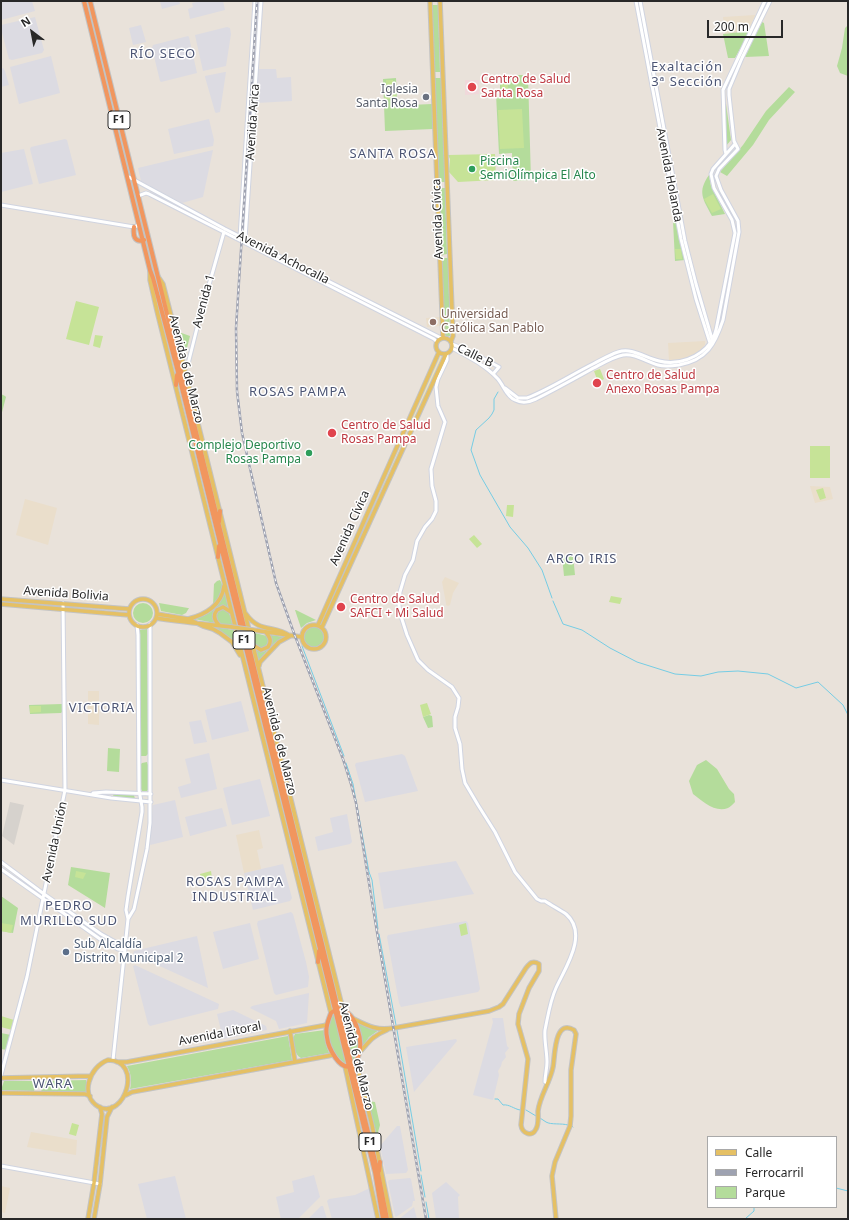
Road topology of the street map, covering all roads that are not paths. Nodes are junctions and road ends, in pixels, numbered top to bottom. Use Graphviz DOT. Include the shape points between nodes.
graph roads {
  1 [pos="84,1"];
  2 [pos="90,1"];
  3 [pos="255,1"];
  4 [pos="261,1"];
  5 [pos="430,1"];
  6 [pos="440,1"];
  7 [pos="636,1"];
  8 [pos="640,1"];
  9 [pos="765,1"];
  10 [pos="770,1"];
  11 [pos="735,144"];
  12 [pos="726,153"];
  13 [pos="730,157"];
  14 [pos="127,176"];
  15 [pos="134,180"];
  16 [pos="138,196"];
  17 [pos="1,205"];
  18 [pos="137,226"];
  19 [pos="224,231"];
  20 [pos="240,236"];
  21 [pos="148,239"];
  22 [pos="143,240"];
  23 [pos="239,240"];
  24 [pos="245,240"];
  25 [pos="150,270"];
  26 [pos="156,273"];
  27 [pos="442,338"];
  28 [pos="437,342"];
  29 [pos="713,342"];
  30 [pos="452,344"];
  31 [pos="438,352"];
  32 [pos="446,354"];
  33 [pos="184,367"];
  34 [pos="178,372"];
  35 [pos="493,374"];
  36 [pos="176,385"];
  37 [pos="220,511"];
  38 [pos="219,528"];
  39 [pos="220,544"];
  40 [pos="218,557"];
  41 [pos="224,581"];
  42 [pos="1,599"];
  43 [pos="63,603"];
  44 [pos="1,604"];
  45 [pos="63,609"];
  46 [pos="129,610"];
  47 [pos="244,610"];
  48 [pos="232,613"];
  49 [pos="129,615"];
  50 [pos="156,616"];
  51 [pos="188,619"];
  52 [pos="196,623"];
  53 [pos="150,624"];
  54 [pos="137,625"];
  55 [pos="220,626"];
  56 [pos="320,626"];
  57 [pos="266,632"];
  58 [pos="290,636"];
  59 [pos="302,637"];
  60 [pos="253,645"];
  61 [pos="244,663"];
  62 [pos="258,667"];
  63 [pos="278,748"];
  64 [pos="278,764"];
  65 [pos="1,780"];
  66 [pos="66,790"];
  67 [pos="91,794"];
  68 [pos="139,794"];
  69 [pos="151,794"];
  70 [pos="141,801"];
  71 [pos="151,802"];
  72 [pos="1,862"];
  73 [pos="1,869"];
  74 [pos="44,894"];
  75 [pos="43,900"];
  76 [pos="128,919"];
  77 [pos="126,944"];
  78 [pos="320,949"];
  79 [pos="125,950"];
  80 [pos="318,962"];
  81 [pos="343,1010"];
  82 [pos="334,1011"];
  83 [pos="351,1018"];
  84 [pos="327,1025"];
  85 [pos="390,1028"];
  86 [pos="290,1032"];
  87 [pos="359,1054"];
  88 [pos="333,1055"];
  89 [pos="113,1060"];
  90 [pos="356,1061"];
  91 [pos="117,1062"];
  92 [pos="296,1062"];
  93 [pos="348,1066"];
  94 [pos="1,1075"];
  95 [pos="90,1076"];
  96 [pos="1,1078"];
  97 [pos="547,1083"];
  98 [pos="1,1093"];
  99 [pos="126,1095"];
  100 [pos="90,1096"];
  101 [pos="100,1107"];
  102 [pos="112,1107"];
  103 [pos="380,1162"];
  104 [pos="1,1166"];
  105 [pos="378,1173"];
  106 [pos="94,1183"];
  107 [pos="100,1184"];
  108 [pos="88,1219"];
  109 [pos="94,1219"];
  110 [pos="378,1219"];
  111 [pos="383,1219"];
  112 [pos="387,1219"];
  113 [pos="391,1219"];
  114 [pos="556,1219"];
  1 -- 14 [label="highway, Avenida 6 de Marzo / F1"];
  2 -- 15 [label="highway, Avenida 6 de Marzo / F1"];
  3 -- 20 [label="street, Avenida Arica"];
  4 -- 24 [label="street, Avenida Arica"];
  5 -- 27 [label="main road, Avenida Cívica"];
  6 -- 30 [label="main road, Avenida Cívica"];
  7 -- 29 [label="street, Avenida Holanda" via="681,239 696,300"];
  8 -- 29 [label="street, Avenida Holanda" via="686,241"];
  9 -- 12 [label="street" via="723,90"];
  10 -- 11 [label="street" via="729,89"];
  11 -- 12 [label="street"];
  11 -- 13 [label="street" via="738,148"];
  12 -- 13 [label="street"];
  12 -- 29 [label="street" via="713,169 711,179 732,220 735,233"];
  13 -- 29 [label="street" via="716,176 738,222 740,232 725,311"];
  14 -- 15 [label="street, Avenida Achocalla"];
  14 -- 18 [label="highway, Avenida 6 de Marzo / F1"];
  15 -- 16 [label="highway, Avenida 6 de Marzo / F1"];
  15 -- 19 [label="street, Avenida Achocalla"];
  16 -- 19 [label="street, Avenida Achocalla" via="149,194"];
  16 -- 21 [label="highway, Avenida 6 de Marzo / F1"];
  17 -- 18 [label="street"];
  18 -- 22 [label="highway, Avenida 6 de Marzo / F1"];
  18 -- 22 [label="highway" via="133,234 139,241"];
  19 -- 20 [label="street, Avenida Achocalla"];
  19 -- 23 [label="street, Avenida Achocalla"];
  19 -- 33 [label="street, Avenida 1" via="188,364"];
  20 -- 23 [label="street, Avenida Arica"];
  20 -- 24 [label="street, Avenida Achocalla"];
  21 -- 22 [label="highway"];
  21 -- 26 [label="highway, Avenida 6 de Marzo / F1"];
  22 -- 25 [label="highway, Avenida 6 de Marzo / F1"];
  23 -- 24 [label="street, Avenida Achocalla"];
  24 -- 27 [label="street, Avenida Achocalla"];
  24 -- 28 [label="street, Avenida Achocalla"];
  25 -- 34 [label="highway, Avenida 6 de Marzo / F1"];
  25 -- 36 [label="main road, Avenida 6 de Marzo" via="150,280"];
  26 -- 33 [label="main road, Avenida 6 de Marzo" via="163,284"];
  26 -- 38 [label="highway, Avenida 6 de Marzo / F1"];
  27 -- 28 [label="main road"];
  27 -- 30 [label="main road" via="447,338"];
  28 -- 31 [label="main road"];
  29 -- 35 [label="street, Calle B" via="697,355 677,362 662,362 634,352 620,351 527,398 518,398"];
  30 -- 32 [label="main road"];
  30 -- 35 [label="street, Calle B"];
  30 -- 35 [label="street, Calle B" via="498,367"];
  31 -- 32 [label="main road"];
  31 -- 56 [label="main road, Avenida Cívica"];
  32 -- 56 [label="main road, Avenida Cívica"];
  32 -- 97 [label="street" via="447,360 436,387 438,406 445,422 432,469 436,511 416,541 413,560 400,592 400,613 418,660 452,687 459,698 455,728 460,744 465,783 495,832 515,872 537,899 566,914 576,934 573,952 555,989 546,1030"];
  33 -- 37 [label="main road, Avenida 6 de Marzo"];
  34 -- 36 [label="highway"];
  34 -- 39 [label="highway, Avenida 6 de Marzo / F1"];
  36 -- 40 [label="main road, Avenida 6 de Marzo"];
  37 -- 38 [label="highway"];
  37 -- 47 [label="main road, Avenida 6 de Marzo"];
  38 -- 64 [label="highway, Avenida 6 de Marzo / F1"];
  39 -- 40 [label="highway"];
  39 -- 78 [label="highway, Avenida 6 de Marzo / F1"];
  40 -- 41 [label="main road, Avenida 6 de Marzo"];
  41 -- 48 [label="main road, Avenida 6 de Marzo"];
  41 -- 51 [label="main road" via="224,591 218,602 202,614"];
  42 -- 43 [label="main road, Avenida Bolivia"];
  43 -- 45 [label="street, Avenida Unión"];
  43 -- 46 [label="main road, Avenida Bolivia"];
  44 -- 45 [label="main road, Avenida Bolivia"];
  45 -- 49 [label="main road, Avenida Bolivia"];
  45 -- 66 [label="street, Avenida Unión"];
  46 -- 49 [label="main road"];
  46 -- 50 [label="main road" via="135,601 146,599 156,606"];
  47 -- 58 [label="main road" via="249,618 264,628 284,631"];
  47 -- 60 [label="main road, Avenida 6 de Marzo"];
  48 -- 55 [label="main road" via="223,607 217,610 214,615"];
  48 -- 61 [label="main road, Avenida 6 de Marzo"];
  49 -- 54 [label="main road"];
  50 -- 51 [label="main road"];
  50 -- 52 [label="main road"];
  50 -- 53 [label="main road"];
  51 -- 52 [label="main road"];
  52 -- 55 [label="main road"];
  52 -- 61 [label="main road" via="226,637 237,648"];
  53 -- 54 [label="main road"];
  53 -- 69 [label="street"];
  54 -- 68 [label="street"];
  55 -- 57 [label="main road, bridge"];
  56 -- 59 [label="main road" via="312,624 307,627"];
  56 -- 59 [label="main road" via="326,631 327,636 320,648 308,647 303,643"];
  57 -- 58 [label="main road"];
  57 -- 60 [label="main road" via="270,637 268,647 261,650"];
  58 -- 59 [label="main road"];
  58 -- 62 [label="main road" via="279,642"];
  60 -- 62 [label="main road, Avenida 6 de Marzo"];
  61 -- 80 [label="main road, Avenida 6 de Marzo"];
  62 -- 63 [label="main road, Avenida 6 de Marzo"];
  63 -- 64 [label="highway"];
  63 -- 81 [label="main road, Avenida 6 de Marzo"];
  64 -- 82 [label="highway, Avenida 6 de Marzo / F1"];
  65 -- 66 [label="street"];
  66 -- 67 [label="street"];
  66 -- 74 [label="street, Avenida Unión"];
  67 -- 68 [label="street"];
  67 -- 70 [label="street"];
  68 -- 69 [label="street"];
  68 -- 70 [label="street"];
  69 -- 71 [label="street"];
  70 -- 71 [label="street"];
  70 -- 76 [label="street" via="142,812 126,910"];
  71 -- 76 [label="street" via="147,849 134,909"];
  72 -- 74 [label="street"];
  73 -- 75 [label="street"];
  74 -- 75 [label="street, Avenida Unión"];
  74 -- 77 [label="street" via="101,934 117,943"];
  75 -- 79 [label="street" via="100,939"];
  75 -- 94 [label="street, Avenida Unión" via="27,977"];
  76 -- 77 [label="street"];
  77 -- 79 [label="street"];
  78 -- 80 [label="highway"];
  78 -- 82 [label="highway, Avenida 6 de Marzo / F1"];
  79 -- 89 [label="street"];
  80 -- 82 [label="main road, Avenida 6 de Marzo"];
  81 -- 82 [label="highway"];
  81 -- 83 [label="highway"];
  82 -- 84 [label="highway, F1"];
  82 -- 93 [label="highway, Avenida 6 de Marzo / F1"];
  83 -- 85 [label="main road" via="370,1027"];
  83 -- 87 [label="highway" via="359,1034"];
  84 -- 86 [label="main road, Avenida Litoral"];
  84 -- 88 [label="highway, F1" via="327,1038"];
  85 -- 87 [label="main road" via="374,1036"];
  85 -- 97 [label="main road" via="427,1024 498,1007 507,999 526,968 532,962 539,964 540,971 522,1005 518,1024 528,1059 521,1125 527,1133 536,1130 539,1102"];
  86 -- 91 [label="main road, Avenida Litoral"];
  86 -- 92 [label="main road"];
  87 -- 90 [label="highway"];
  88 -- 92 [label="main road"];
  88 -- 93 [label="highway, F1"];
  89 -- 91 [label="main road"];
  89 -- 95 [label="main road" via="97,1066"];
  90 -- 93 [label="highway"];
  90 -- 103 [label="main road, Avenida 6 de Marzo"];
  91 -- 99 [label="main road" via="122,1066 128,1079"];
  92 -- 99 [label="main road"];
  93 -- 105 [label="highway, Avenida 6 de Marzo / F1"];
  93 -- 110 [label="main road, Avenida 6 de Marzo"];
  93 -- 111 [label="highway, Avenida 6 de Marzo / F1" via="375,1172"];
  95 -- 96 [label="main road"];
  95 -- 100 [label="main road"];
  97 -- 114 [label="main road" via="553,1069 558,1034 570,1028 576,1034 571,1070 571,1116 570,1126 553,1168"];
  98 -- 100 [label="main road"];
  99 -- 102 [label="main road"];
  100 -- 101 [label="main road"];
  101 -- 102 [label="main road"];
  101 -- 106 [label="main road" via="102,1114"];
  102 -- 107 [label="main road" via="107,1117"];
  103 -- 105 [label="highway"];
  103 -- 113 [label="main road, Avenida 6 de Marzo"];
  104 -- 106 [label="street"];
  105 -- 112 [label="highway, Avenida 6 de Marzo / F1"];
  106 -- 107 [label="street"];
  106 -- 108 [label="main road"];
  107 -- 109 [label="main road"];
}
